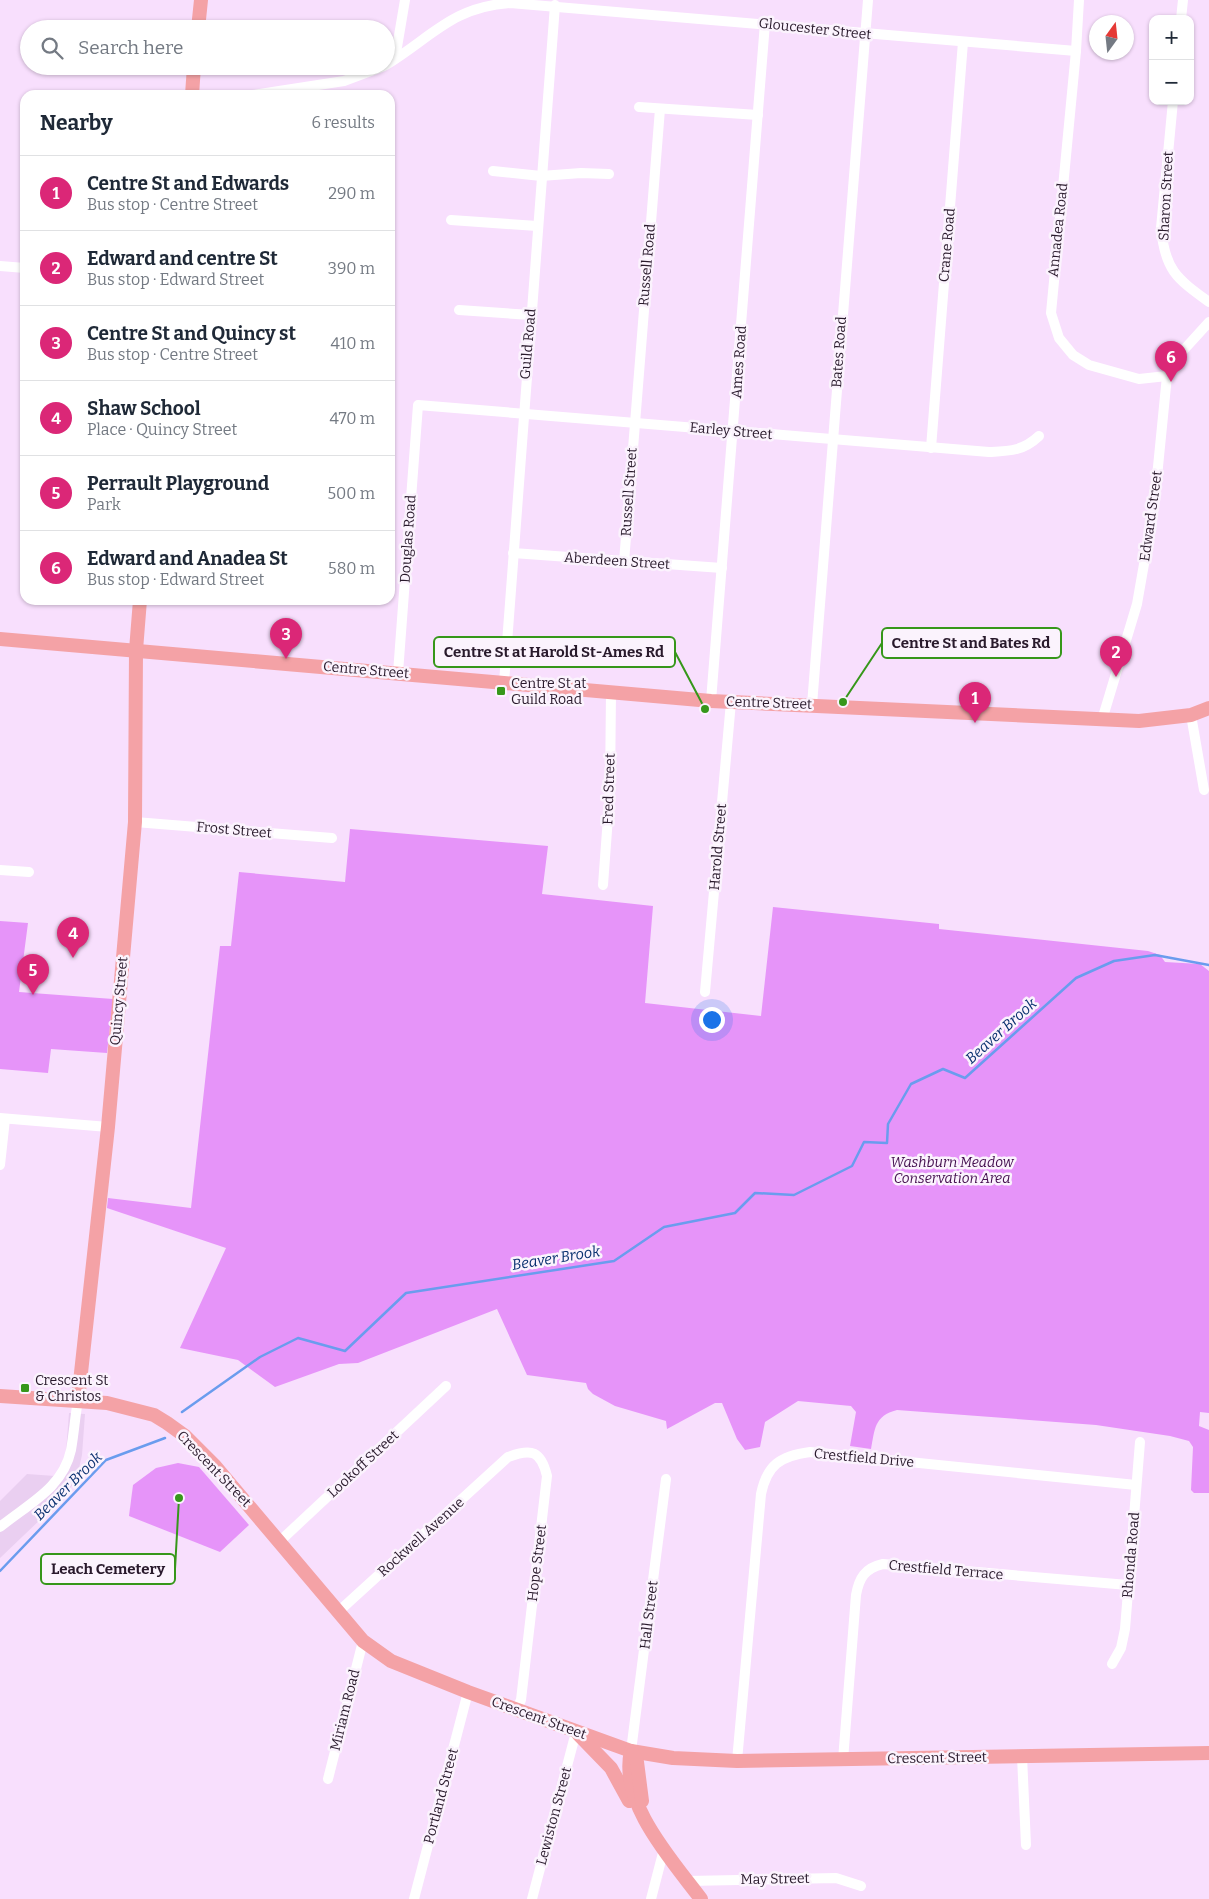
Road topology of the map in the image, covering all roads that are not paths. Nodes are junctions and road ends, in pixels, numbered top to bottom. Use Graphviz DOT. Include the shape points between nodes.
graph roads {
  1 [pos="200,0"];
  2 [pos="405,0"];
  3 [pos="868,0"];
  4 [pos="1079,0"];
  5 [pos="1183,0"];
  6 [pos="554,5"];
  7 [pos="1181,15"];
  8 [pos="199,20"];
  9 [pos="766,23"];
  10 [pos="864,34"];
  11 [pos="395,40"];
  12 [pos="963,42"];
  13 [pos="1076,51"];
  14 [pos="395,60"];
  15 [pos="193,75"];
  16 [pos="358,75"];
  17 [pos="192,90"];
  18 [pos="283,90"];
  19 [pos="1173,105"];
  20 [pos="639,107"];
  21 [pos="660,109"];
  22 [pos="758,115"];
  23 [pos="493,170"];
  24 [pos="609,174"];
  25 [pos="541,176"];
  26 [pos="451,220"];
  27 [pos="537,226"];
  28 [pos="0,266"];
  29 [pos="20,268"];
  30 [pos="1209,302"];
  31 [pos="459,310"];
  32 [pos="531,315"];
  33 [pos="1209,322"];
  34 [pos="1167,376"];
  35 [pos="418,405"];
  36 [pos="523,412"];
  37 [pos="634,422"];
  38 [pos="734,432"];
  39 [pos="1039,436"];
  40 [pos="833,440"];
  41 [pos="930,448"];
  42 [pos="513,553"];
  43 [pos="624,562"];
  44 [pos="722,568"];
  45 [pos="140,605"];
  46 [pos="0,639"];
  47 [pos="136,650"];
  48 [pos="398,673"];
  49 [pos="504,683"];
  50 [pos="611,692"];
  51 [pos="711,700"];
  52 [pos="731,702"];
  53 [pos="812,705"];
  54 [pos="1208,706"];
  55 [pos="1191,715"];
  56 [pos="1102,720"];
  57 [pos="1204,790"];
  58 [pos="135,822"];
  59 [pos="332,838"];
  60 [pos="0,870"];
  61 [pos="29,872"];
  62 [pos="603,885"];
  63 [pos="705,992"];
  64 [pos="2,1119"];
  65 [pos="108,1127"];
  66 [pos="0,1165"];
  67 [pos="446,1386"];
  68 [pos="0,1396"];
  69 [pos="78,1400"];
  70 [pos="1140,1442"];
  71 [pos="503,1462"];
  72 [pos="666,1479"];
  73 [pos="1136,1485"];
  74 [pos="0,1526"];
  75 [pos="279,1542"];
  76 [pos="1128,1585"];
  77 [pos="338,1612"];
  78 [pos="363,1641"];
  79 [pos="1112,1664"];
  80 [pos="468,1692"];
  81 [pos="516,1710"];
  82 [pos="576,1732"];
  83 [pos="631,1752"];
  84 [pos="1209,1753"];
  85 [pos="1022,1756"];
  86 [pos="842,1760"];
  87 [pos="737,1761"];
  88 [pos="328,1779"];
  89 [pos="648,1821"];
  90 [pos="1026,1845"];
  91 [pos="664,1848"];
  92 [pos="688,1881"];
  93 [pos="861,1886"];
  94 [pos="414,1899"];
  95 [pos="532,1899"];
  96 [pos="651,1899"];
  97 [pos="701,1899"];
  1 -- 8 [label="main road"];
  2 -- 11 [label="street"];
  3 -- 10 [label="street, Bates Road"];
  4 -- 13 [label="street, Annadea Road"];
  5 -- 7 [label="street"];
  6 -- 9 [label="street, Gloucester Street"];
  6 -- 14 [label="street, Gloucester Street" via="496,4 467,11 443,24"];
  6 -- 25 [label="street, Guild Road"];
  9 -- 10 [label="street, Gloucester Street"];
  9 -- 22 [label="street, Ames Road"];
  10 -- 12 [label="street, Gloucester Street"];
  10 -- 40 [label="street, Bates Road"];
  12 -- 13 [label="street, Gloucester Street"];
  12 -- 41 [label="street, Crane Road"];
  13 -- 34 [label="street, Annadea Road" via="1051,313 1059,338 1073,355 1089,365 1139,379"];
  15 -- 17 [label="main road"];
  16 -- 18 [label="street, Gloucester Street"];
  19 -- 30 [label="street, Sharon Street" via="1161,228 1163,248 1167,262 1182,284"];
  20 -- 21 [label="street"];
  21 -- 22 [label="street"];
  21 -- 37 [label="street, Russell Road"];
  22 -- 38 [label="street, Ames Road"];
  23 -- 25 [label="street"];
  24 -- 25 [label="street"];
  25 -- 27 [label="street, Guild Road"];
  26 -- 27 [label="street"];
  27 -- 32 [label="street, Guild Road"];
  28 -- 29 [label="street"];
  31 -- 32 [label="street"];
  32 -- 36 [label="street, Guild Road"];
  33 -- 34 [label="street, Edward Street" via="1180,354"];
  34 -- 56 [label="street, Edward Street" via="1154,507 1136,604"];
  35 -- 36 [label="street, Earley Street"];
  35 -- 48 [label="street, Douglas Road"];
  36 -- 37 [label="street, Earley Street"];
  36 -- 42 [label="street, Guild Road"];
  37 -- 38 [label="street, Earley Street"];
  37 -- 43 [label="street, Russell Street"];
  38 -- 40 [label="street, Earley Street"];
  38 -- 44 [label="street, Ames Road"];
  39 -- 41 [label="street, Earley Street" via="1029,446 1016,451"];
  40 -- 41 [label="street, Earley Street"];
  40 -- 53 [label="street, Bates Road"];
  42 -- 43 [label="street, Aberdeen Street"];
  42 -- 49 [label="street, Guild Road"];
  43 -- 44 [label="street, Aberdeen Street"];
  44 -- 51 [label="street, Ames Road"];
  45 -- 47 [label="main road, Quincy Street"];
  46 -- 47 [label="main road, Centre Street"];
  47 -- 48 [label="main road, Centre Street"];
  47 -- 58 [label="main road, Quincy Street"];
  48 -- 49 [label="main road, Centre Street"];
  49 -- 50 [label="main road, Centre Street"];
  50 -- 51 [label="main road, Centre Street"];
  50 -- 62 [label="street, Fred Street" via="610,790"];
  51 -- 52 [label="main road, Centre Street"];
  52 -- 53 [label="main road, Centre Street"];
  52 -- 63 [label="street, Harold Street"];
  53 -- 56 [label="main road, Centre Street"];
  54 -- 55 [label="main road, Centre Street"];
  55 -- 56 [label="main road, Centre Street" via="1139,721"];
  55 -- 57 [label="street"];
  58 -- 59 [label="street, Frost Street"];
  58 -- 65 [label="main road, Quincy Street"];
  60 -- 61 [label="street"];
  64 -- 65 [label="street"];
  64 -- 66 [label="street"];
  65 -- 69 [label="main road, Quincy Street"];
  67 -- 75 [label="street, Lookoff Street"];
  68 -- 69 [label="main road, Crescent Street"];
  69 -- 74 [label="street" via="70,1451 58,1479 44,1494"];
  69 -- 75 [label="main road, Crescent Street" via="126,1407 154,1415 167,1423 215,1466"];
  70 -- 73 [label="street, Rhonda Road"];
  71 -- 77 [label="street, Rockwell Avenue"];
  71 -- 81 [label="street, Hope Street" via="524,1451 536,1454 543,1461 547,1476 522,1700"];
  72 -- 83 [label="street, Hall Street"];
  73 -- 76 [label="street, Rhonda Road"];
  73 -- 87 [label="street, Crestfield Drive" via="810,1452 778,1462 764,1480 761,1494"];
  75 -- 77 [label="main road, Crescent Street"];
  76 -- 79 [label="street, Rhonda Road" via="1124,1639"];
  76 -- 86 [label="street, Crestfield Terrace" via="884,1564 873,1566 860,1578 856,1596"];
  77 -- 78 [label="main road, Crescent Street"];
  78 -- 80 [label="main road, Crescent Street" via="392,1661"];
  78 -- 88 [label="street, Miriam Road"];
  80 -- 81 [label="main road, Crescent Street"];
  80 -- 94 [label="street, Portland Street"];
  81 -- 82 [label="main road, Crescent Street"];
  82 -- 83 [label="main road, Crescent Street"];
  82 -- 89 [label="main road" via="602,1756 634,1810"];
  82 -- 95 [label="street, Lewiston Street"];
  83 -- 87 [label="main road, Crescent Street"];
  83 -- 89 [label="main road" via="629,1781 634,1799"];
  84 -- 85 [label="main road, Crescent Street"];
  85 -- 86 [label="main road, Crescent Street"];
  85 -- 90 [label="street"];
  86 -- 87 [label="main road, Crescent Street"];
  89 -- 91 [label="main road"];
  91 -- 92 [label="main road"];
  91 -- 96 [label="street"];
  92 -- 93 [label="street, May Street" via="836,1878"];
  92 -- 97 [label="main road"];
}
